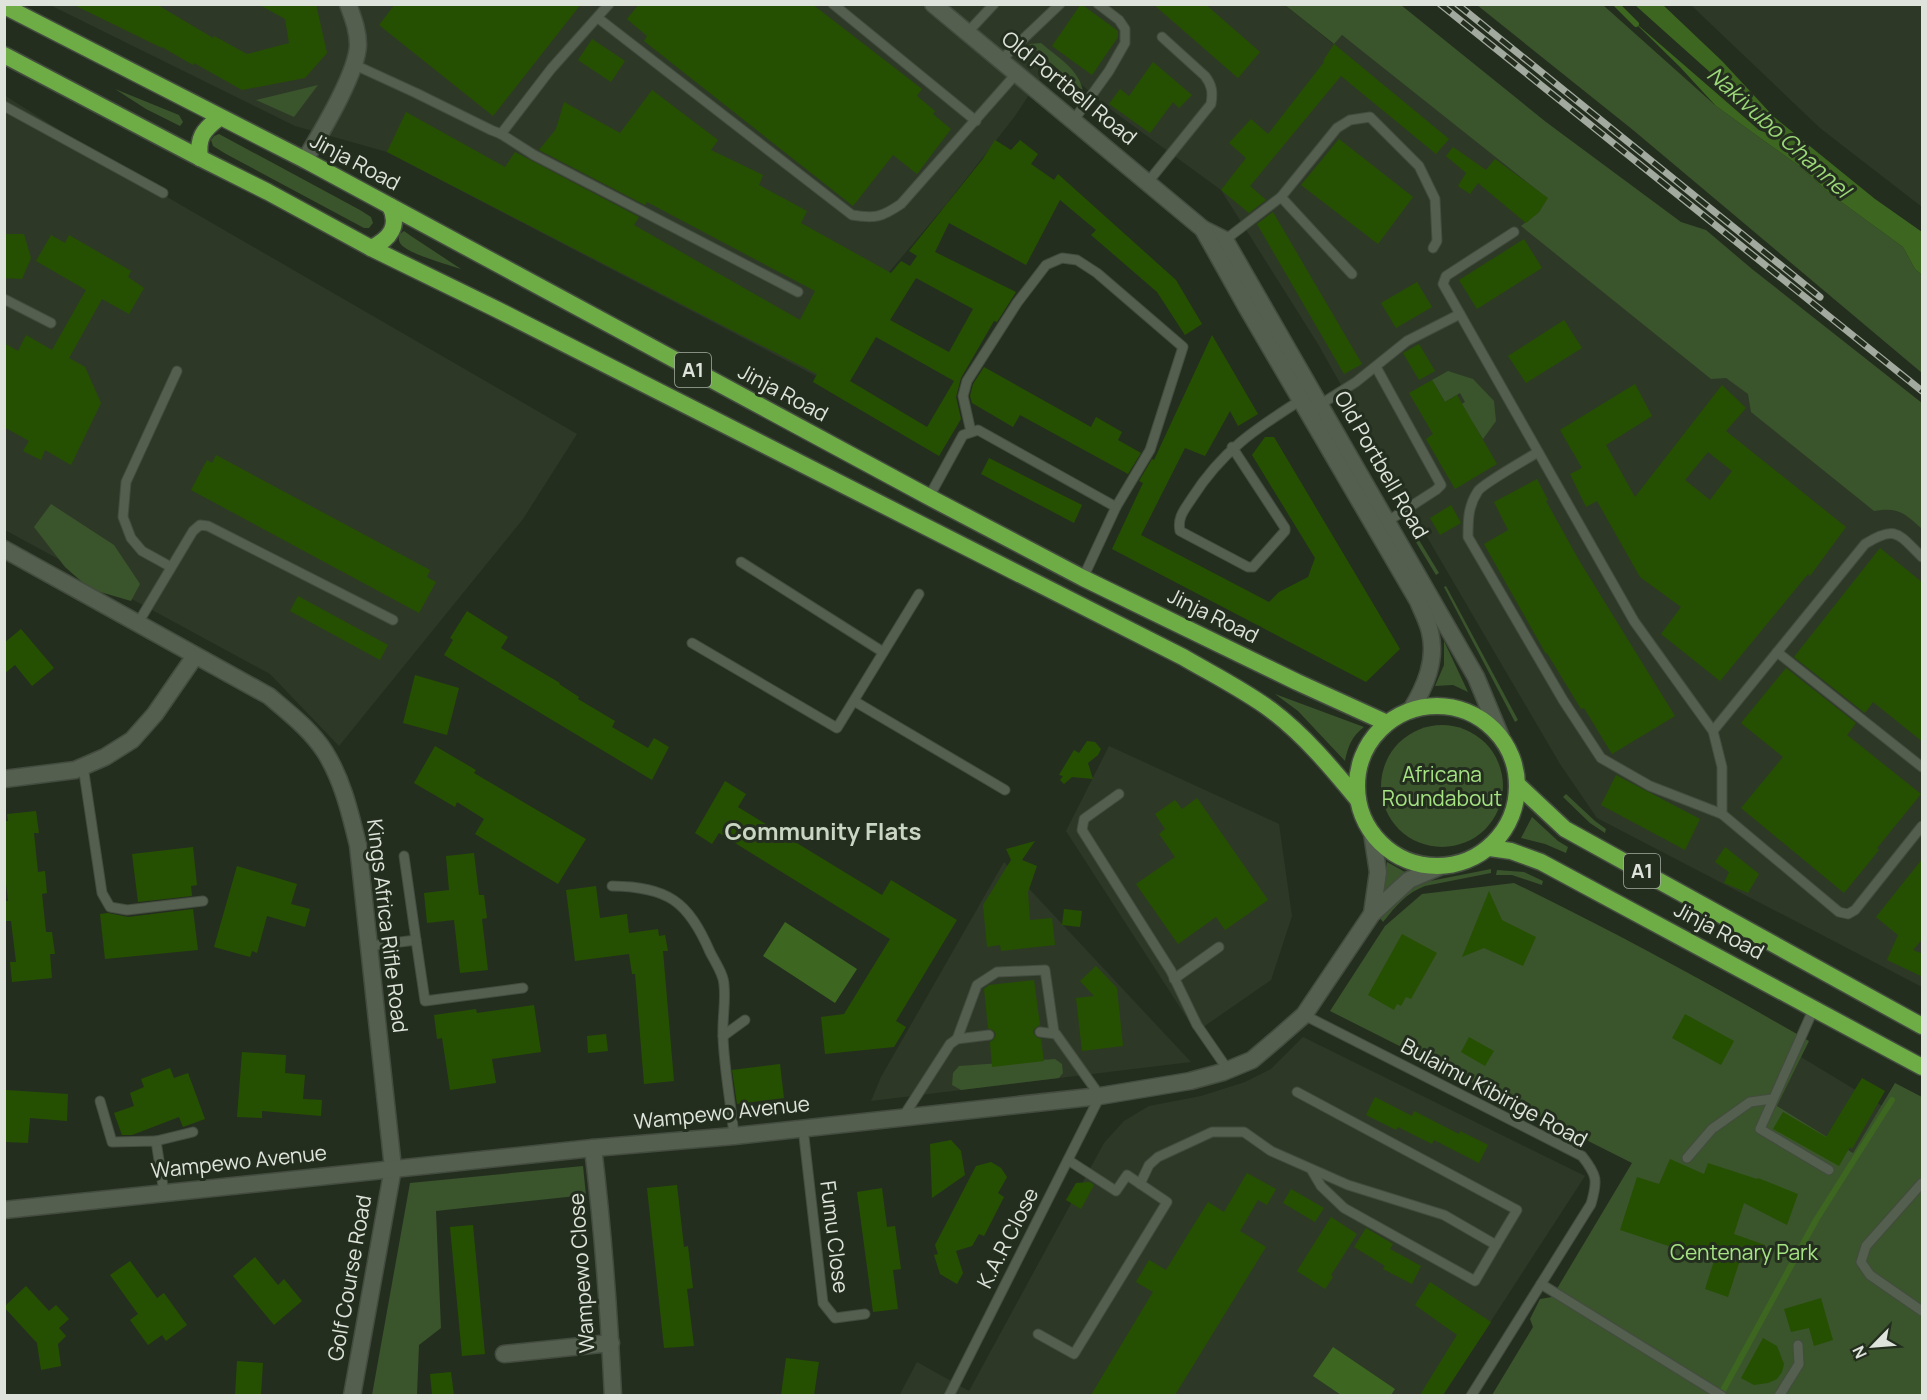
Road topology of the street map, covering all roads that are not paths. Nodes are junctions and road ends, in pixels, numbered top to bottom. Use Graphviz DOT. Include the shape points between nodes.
graph roads {
  1 [pos="348,4"];
  2 [pos="609,4"];
  3 [pos="833,4"];
  4 [pos="933,4"];
  5 [pos="994,4"];
  6 [pos="1060,4"];
  7 [pos="1098,4"];
  8 [pos="4,6"];
  9 [pos="598,18"];
  10 [pos="968,33"];
  11 [pos="1162,38"];
  12 [pos="4,55"];
  13 [pos="1000,61"];
  14 [pos="355,65"];
  15 [pos="1016,74"];
  16 [pos="4,106"];
  17 [pos="219,118"];
  18 [pos="976,121"];
  19 [pos="1073,121"];
  20 [pos="501,134"];
  21 [pos="200,158"];
  22 [pos="304,160"];
  23 [pos="1148,182"];
  24 [pos="163,193"];
  25 [pos="1281,197"];
  26 [pos="390,206"];
  27 [pos="1203,229"];
  28 [pos="1514,232"];
  29 [pos="1225,240"];
  30 [pos="371,248"];
  31 [pos="1433,248"];
  32 [pos="1352,274"];
  33 [pos="798,292"];
  34 [pos="4,299"];
  35 [pos="1460,314"];
  36 [pos="51,323"];
  37 [pos="1376,367"];
  38 [pos="177,371"];
  39 [pos="1301,400"];
  40 [pos="1321,404"];
  41 [pos="971,432"];
  42 [pos="1232,447"];
  43 [pos="1538,452"];
  44 [pos="930,497"];
  45 [pos="1116,507"];
  46 [pos="1388,521"];
  47 [pos="4,549"];
  48 [pos="1923,557"];
  49 [pos="741,562"];
  50 [pos="171,567"];
  51 [pos="1083,578"];
  52 [pos="919,594"];
  53 [pos="393,620"];
  54 [pos="138,623"];
  55 [pos="692,643"];
  56 [pos="883,652"];
  57 [pos="1777,652"];
  58 [pos="195,656"];
  59 [pos="854,701"];
  60 [pos="1410,710"];
  61 [pos="1387,723"];
  62 [pos="1713,731"];
  63 [pos="1501,737"];
  64 [pos="84,766"];
  65 [pos="1923,767"];
  66 [pos="4,778"];
  67 [pos="1518,785"];
  68 [pos="1005,790"];
  69 [pos="1119,794"];
  70 [pos="1358,800"];
  71 [pos="1722,814"];
  72 [pos="1923,826"];
  73 [pos="1372,833"];
  74 [pos="1490,848"];
  75 [pos="404,856"];
  76 [pos="1439,867"];
  77 [pos="612,886"];
  78 [pos="203,901"];
  79 [pos="1372,914"];
  80 [pos="416,940"];
  81 [pos="369,946"];
  82 [pos="1219,947"];
  83 [pos="1174,979"];
  84 [pos="523,988"];
  85 [pos="1814,1008"];
  86 [pos="1304,1015"];
  87 [pos="745,1020"];
  88 [pos="1923,1026"];
  89 [pos="1040,1032"];
  90 [pos="1054,1032"];
  91 [pos="989,1035"];
  92 [pos="723,1036"];
  93 [pos="957,1039"];
  94 [pos="1923,1067"];
  95 [pos="1228,1070"];
  96 [pos="1297,1092"];
  97 [pos="1100,1096"];
  98 [pos="1772,1099"];
  99 [pos="100,1101"];
  100 [pos="903,1117"];
  101 [pos="803,1128"];
  102 [pos="193,1132"];
  103 [pos="734,1136"];
  104 [pos="156,1141"];
  105 [pos="593,1148"];
  106 [pos="1687,1158"];
  107 [pos="1068,1160"];
  108 [pos="393,1168"];
  109 [pos="1311,1169"];
  110 [pos="1829,1170"];
  111 [pos="1923,1183"];
  112 [pos="1140,1184"];
  113 [pos="164,1193"];
  114 [pos="4,1210"];
  115 [pos="1496,1245"];
  116 [pos="1541,1284"];
  117 [pos="1923,1311"];
  118 [pos="865,1314"];
  119 [pos="1038,1334"];
  120 [pos="610,1343"];
  121 [pos="1798,1345"];
  122 [pos="504,1354"];
  123 [pos="352,1395"];
  124 [pos="613,1395"];
  125 [pos="949,1395"];
  126 [pos="1471,1395"];
  127 [pos="1722,1395"];
  128 [pos="1779,1395"];
  1 -- 14 [label="street" via="356,26"];
  2 -- 9 [label="lane"];
  3 -- 18 [label="lane"];
  4 -- 10 [label="street, Old Portbell Road"];
  5 -- 10 [label="lane"];
  6 -- 13 [label="lane"];
  7 -- 19 [label="lane" via="1119,20 1125,29 1125,44"];
  8 -- 17 [label="highway, Jinja Road / A1"];
  9 -- 18 [label="lane" via="852,215 878,217 901,204"];
  9 -- 20 [label="lane" via="551,69"];
  10 -- 13 [label="street, Old Portbell Road"];
  11 -- 23 [label="lane" via="1205,76 1213,94 1211,104"];
  12 -- 21 [label="highway, A1"];
  13 -- 15 [label="street, Old Portbell Road"];
  14 -- 20 [label="lane"];
  14 -- 22 [label="street"];
  15 -- 18 [label="lane"];
  15 -- 19 [label="street, Old Portbell Road"];
  16 -- 24 [label="lane"];
  17 -- 21 [label="highway" via="204,130 198,146"];
  17 -- 22 [label="highway, Jinja Road / A1"];
  19 -- 23 [label="street, Old Portbell Road"];
  20 -- 33 [label="lane" via="534,155"];
  21 -- 30 [label="highway, A1"];
  22 -- 26 [label="highway, Jinja Road / A1"];
  23 -- 27 [label="street, Old Portbell Road"];
  25 -- 29 [label="lane"];
  25 -- 31 [label="lane" via="1337,128 1350,120 1370,117 1419,166 1435,199 1437,241"];
  25 -- 32 [label="lane"];
  26 -- 30 [label="highway" via="395,216 394,227 381,243"];
  26 -- 44 [label="highway, Jinja Road / A1"];
  27 -- 29 [label="street, Old Portbell Road"];
  27 -- 39 [label="street, Old Portbell Road"];
  28 -- 35 [label="lane" via="1446,276 1443,284"];
  29 -- 40 [label="street, Old Portbell Road"];
  30 -- 70 [label="highway, A1" via="1183,657 1270,709 1330,766"];
  34 -- 36 [label="lane"];
  35 -- 37 [label="lane" via="1407,341"];
  35 -- 43 [label="lane"];
  37 -- 40 [label="lane"];
  37 -- 46 [label="lane" via="1441,485"];
  38 -- 50 [label="lane" via="126,482 123,517 130,538 142,551"];
  39 -- 42 [label="lane"];
  39 -- 60 [label="street, Old Portbell Road" via="1418,601 1431,633 1432,657"];
  40 -- 46 [label="street, Old Portbell Road"];
  41 -- 44 [label="lane" via="963,435"];
  41 -- 45 [label="lane" via="978,430"];
  41 -- 45 [label="lane" via="963,396 967,381 1046,264 1062,258 1077,260 1183,346 1150,450"];
  42 -- 42 [label="lane" via="1206,476 1178,524 1180,531 1253,567 1285,528"];
  43 -- 62 [label="lane" via="1634,621"];
  43 -- 71 [label="lane" via="1479,489 1470,508 1468,537 1601,758 1650,786"];
  44 -- 51 [label="highway, Jinja Road / A1"];
  45 -- 51 [label="lane"];
  46 -- 63 [label="street, Old Portbell Road" via="1476,677"];
  47 -- 54 [label="street, Kings Africa Rifle Road"];
  48 -- 57 [label="lane" via="1899,535 1890,532 1865,544"];
  49 -- 56 [label="lane"];
  50 -- 53 [label="lane" via="193,531 200,525 208,526"];
  50 -- 54 [label="lane"];
  51 -- 61 [label="highway, Jinja Road / A1"];
  52 -- 56 [label="lane"];
  54 -- 58 [label="street, Kings Africa Rifle Road"];
  55 -- 59 [label="lane" via="837,728"];
  56 -- 59 [label="lane"];
  57 -- 62 [label="lane"];
  57 -- 65 [label="lane"];
  58 -- 64 [label="street" via="132,740"];
  58 -- 81 [label="street, Kings Africa Rifle Road" via="269,696 302,724 325,752 346,797 358,845"];
  59 -- 68 [label="lane"];
  60 -- 61 [label="highway, A1"];
  60 -- 63 [label="highway, A1" via="1435,705 1460,709 1483,720"];
  61 -- 70 [label="highway, A1" via="1368,745 1361,762"];
  62 -- 71 [label="lane" via="1722,767"];
  63 -- 67 [label="highway, A1" via="1513,760"];
  64 -- 66 [label="street"];
  64 -- 78 [label="lane" via="102,892 110,908 127,910"];
  67 -- 74 [label="highway, A1" via="1515,809"];
  67 -- 88 [label="highway, Jinja Road / A1" via="1565,829"];
  69 -- 83 [label="lane" via="1084,819 1082,830"];
  70 -- 73 [label="highway, A1"];
  71 -- 72 [label="lane" via="1839,912 1848,914"];
  73 -- 76 [label="highway, A1" via="1390,852 1413,864"];
  73 -- 79 [label="street" via="1378,872"];
  74 -- 76 [label="highway, A1" via="1466,862"];
  74 -- 85 [label="highway, Jinja Road / A1" via="1541,862"];
  75 -- 80 [label="lane"];
  76 -- 79 [label="street" via="1409,880"];
  77 -- 92 [label="lane" via="638,886 662,894 693,917 724,983"];
  79 -- 86 [label="street, Wampewo Avenue"];
  80 -- 81 [label="lane"];
  80 -- 84 [label="lane" via="425,1001"];
  81 -- 108 [label="street, Kings Africa Rifle Road"];
  82 -- 83 [label="lane"];
  83 -- 95 [label="lane" via="1197,1025"];
  85 -- 94 [label="highway, Jinja Road / A1"];
  85 -- 98 [label="lane"];
  86 -- 95 [label="street, Wampewo Avenue" via="1252,1060"];
  86 -- 116 [label="lane, Bulaimu Kibirige Road" via="1582,1156 1593,1170 1596,1184 1591,1204"];
  87 -- 92 [label="lane"];
  89 -- 90 [label="lane"];
  90 -- 93 [label="lane" via="1045,970 997,972 977,985"];
  90 -- 97 [label="lane"];
  91 -- 93 [label="lane"];
  92 -- 103 [label="lane"];
  93 -- 100 [label="lane"];
  95 -- 97 [label="street, Wampewo Avenue" via="1190,1081"];
  96 -- 115 [label="lane" via="1517,1210"];
  97 -- 100 [label="street, Wampewo Avenue"];
  97 -- 107 [label="lane, K.A.R Close"];
  98 -- 106 [label="lane" via="1750,1102 1712,1129"];
  98 -- 110 [label="lane" via="1760,1129"];
  99 -- 104 [label="lane" via="112,1142"];
  100 -- 101 [label="street, Wampewo Avenue"];
  101 -- 103 [label="street, Wampewo Avenue"];
  101 -- 118 [label="lane, Fumu Close" via="823,1303 835,1318"];
  102 -- 104 [label="lane"];
  103 -- 105 [label="street, Wampewo Avenue"];
  104 -- 113 [label="lane"];
  105 -- 108 [label="street, Wampewo Avenue"];
  105 -- 120 [label="street, Wampewo Close"];
  107 -- 112 [label="lane" via="1116,1191 1127,1175"];
  107 -- 125 [label="lane, K.A.R Close"];
  108 -- 113 [label="street, Wampewo Avenue"];
  108 -- 123 [label="street, Golf Course Road"];
  109 -- 112 [label="lane" via="1270,1151 1244,1132 1212,1132 1158,1157 1149,1165"];
  109 -- 115 [label="lane" via="1348,1185 1444,1215"];
  109 -- 115 [label="lane" via="1321,1186 1344,1208 1475,1281"];
  111 -- 117 [label="lane" via="1866,1246 1861,1262 1870,1275"];
  112 -- 119 [label="lane" via="1167,1202 1074,1354"];
  113 -- 114 [label="street, Wampewo Avenue"];
  116 -- 126 [label="lane, Bulaimu Kibirige Road"];
  116 -- 127 [label="lane"];
  120 -- 122 [label="street"];
  120 -- 124 [label="street, Wampewo Close"];
  121 -- 128 [label="lane" via="1799,1364"];
}
